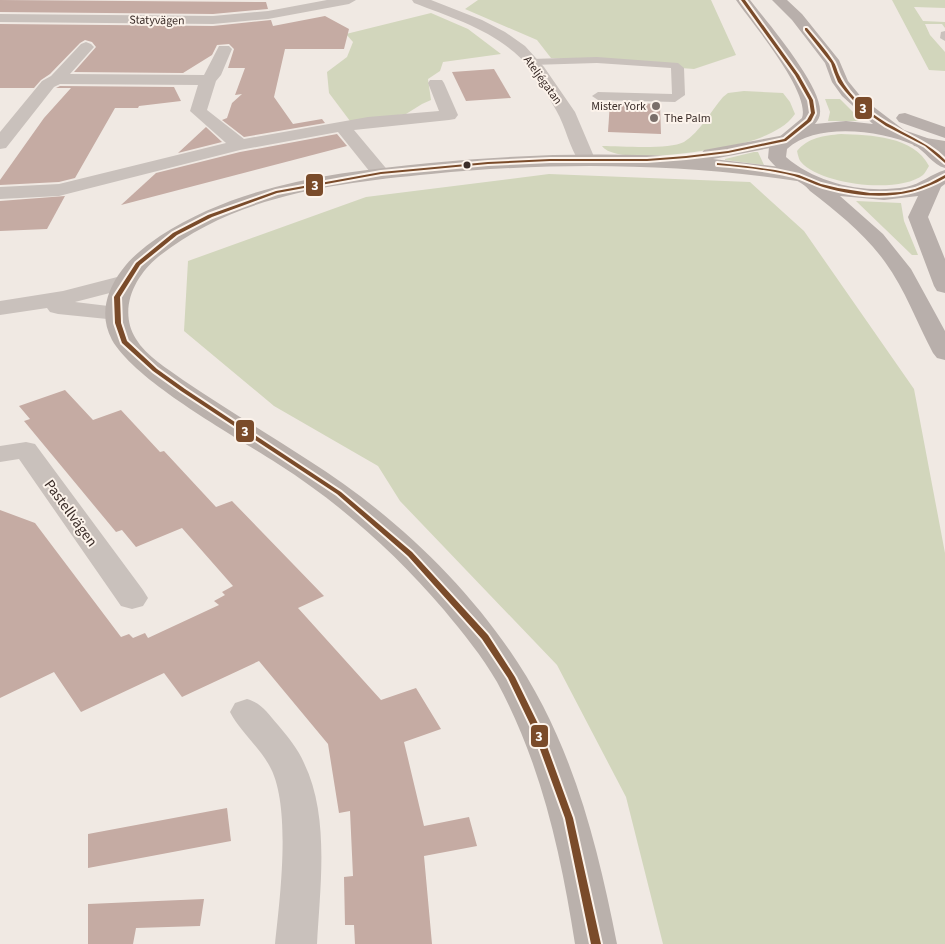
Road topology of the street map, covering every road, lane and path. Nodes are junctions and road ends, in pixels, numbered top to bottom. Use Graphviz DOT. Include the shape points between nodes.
graph roads {
  1 [pos="299,0"];
  2 [pos="349,0"];
  3 [pos="419,0"];
  4 [pos="743,0"];
  5 [pos="779,0"];
  6 [pos="313,7"];
  7 [pos="0,18"];
  8 [pos="86,47"];
  9 [pos="224,49"];
  10 [pos="531,62"];
  11 [pos="833,63"];
  12 [pos="57,79"];
  13 [pos="208,80"];
  14 [pos="436,83"];
  15 [pos="598,96"];
  16 [pos="342,126"];
  17 [pos="945,133"];
  18 [pos="789,137"];
  19 [pos="914,139"];
  20 [pos="0,144"];
  21 [pos="240,145"];
  22 [pos="945,146"];
  23 [pos="586,159"];
  24 [pos="647,160"];
  25 [pos="945,162"];
  26 [pos="381,173"];
  27 [pos="802,178"];
  28 [pos="940,181"];
  29 [pos="0,193"];
  30 [pos="125,282"];
  31 [pos="945,286"];
  32 [pos="34,305"];
  33 [pos="0,308"];
  34 [pos="118,314"];
  35 [pos="945,353"];
  36 [pos="0,454"];
  37 [pos="132,598"];
  38 [pos="247,712"];
  39 [pos="296,944"];
  40 [pos="596,944"];
  1 -- 6 [label="street"];
  2 -- 6 [label="street, Statyvägen"];
  3 -- 10 [label="street, Ateljégatan" via="500,35 520,49"];
  4 -- 18 [label="main road" via="811,100 813,113 809,121"];
  5 -- 11 [label="main road" via="797,17"];
  6 -- 7 [label="street, Statyvägen" via="213,20"];
  8 -- 12 [label="street"];
  9 -- 13 [label="street"];
  10 -- 15 [label="lane" via="597,60 666,64 678,68 679,95 675,98"];
  10 -- 23 [label="street, Ateljégatan" via="566,112"];
  11 -- 17 [label="main road" via="850,72 882,105"];
  11 -- 19 [label="main road" via="845,88 863,108 886,126"];
  12 -- 13 [label="street"];
  12 -- 20 [label="street" via="48,84"];
  13 -- 21 [label="street" via="198,111"];
  14 -- 16 [label="street" via="449,115"];
  16 -- 21 [label="street"];
  16 -- 26 [label="street"];
  18 -- 19 [label="main road" via="816,129 850,127"];
  18 -- 24 [label="street" via="728,152"];
  18 -- 27 [label="main road" via="778,147 777,158 785,168"];
  19 -- 22 [label="street"];
  19 -- 25 [label="main road" via="936,152"];
  21 -- 29 [label="street" via="59,190"];
  23 -- 24 [label="street"];
  23 -- 26 [label="street" via="488,163"];
  24 -- 27 [label="street" via="736,166"];
  26 -- 30 [label="street" via="276,192 210,216 175,234 144,258"];
  27 -- 28 [label="main road" via="835,188 869,193 898,193"];
  27 -- 35 [label="main road" via="856,218 893,259"];
  28 -- 31 [label="main road" via="918,218"];
  30 -- 32 [label="street"];
  30 -- 34 [label="street" via="117,297"];
  32 -- 33 [label="street"];
  32 -- 34 [label="street"];
  34 -- 40 [label="street" via="124,342 154,370 339,493 410,554 484,637 511,677 537,730 570,818"];
  36 -- 37 [label="street, Pastellvägen" via="26,450"];
  38 -- 39 [label="street" via="287,763 298,807 301,863"];
}
